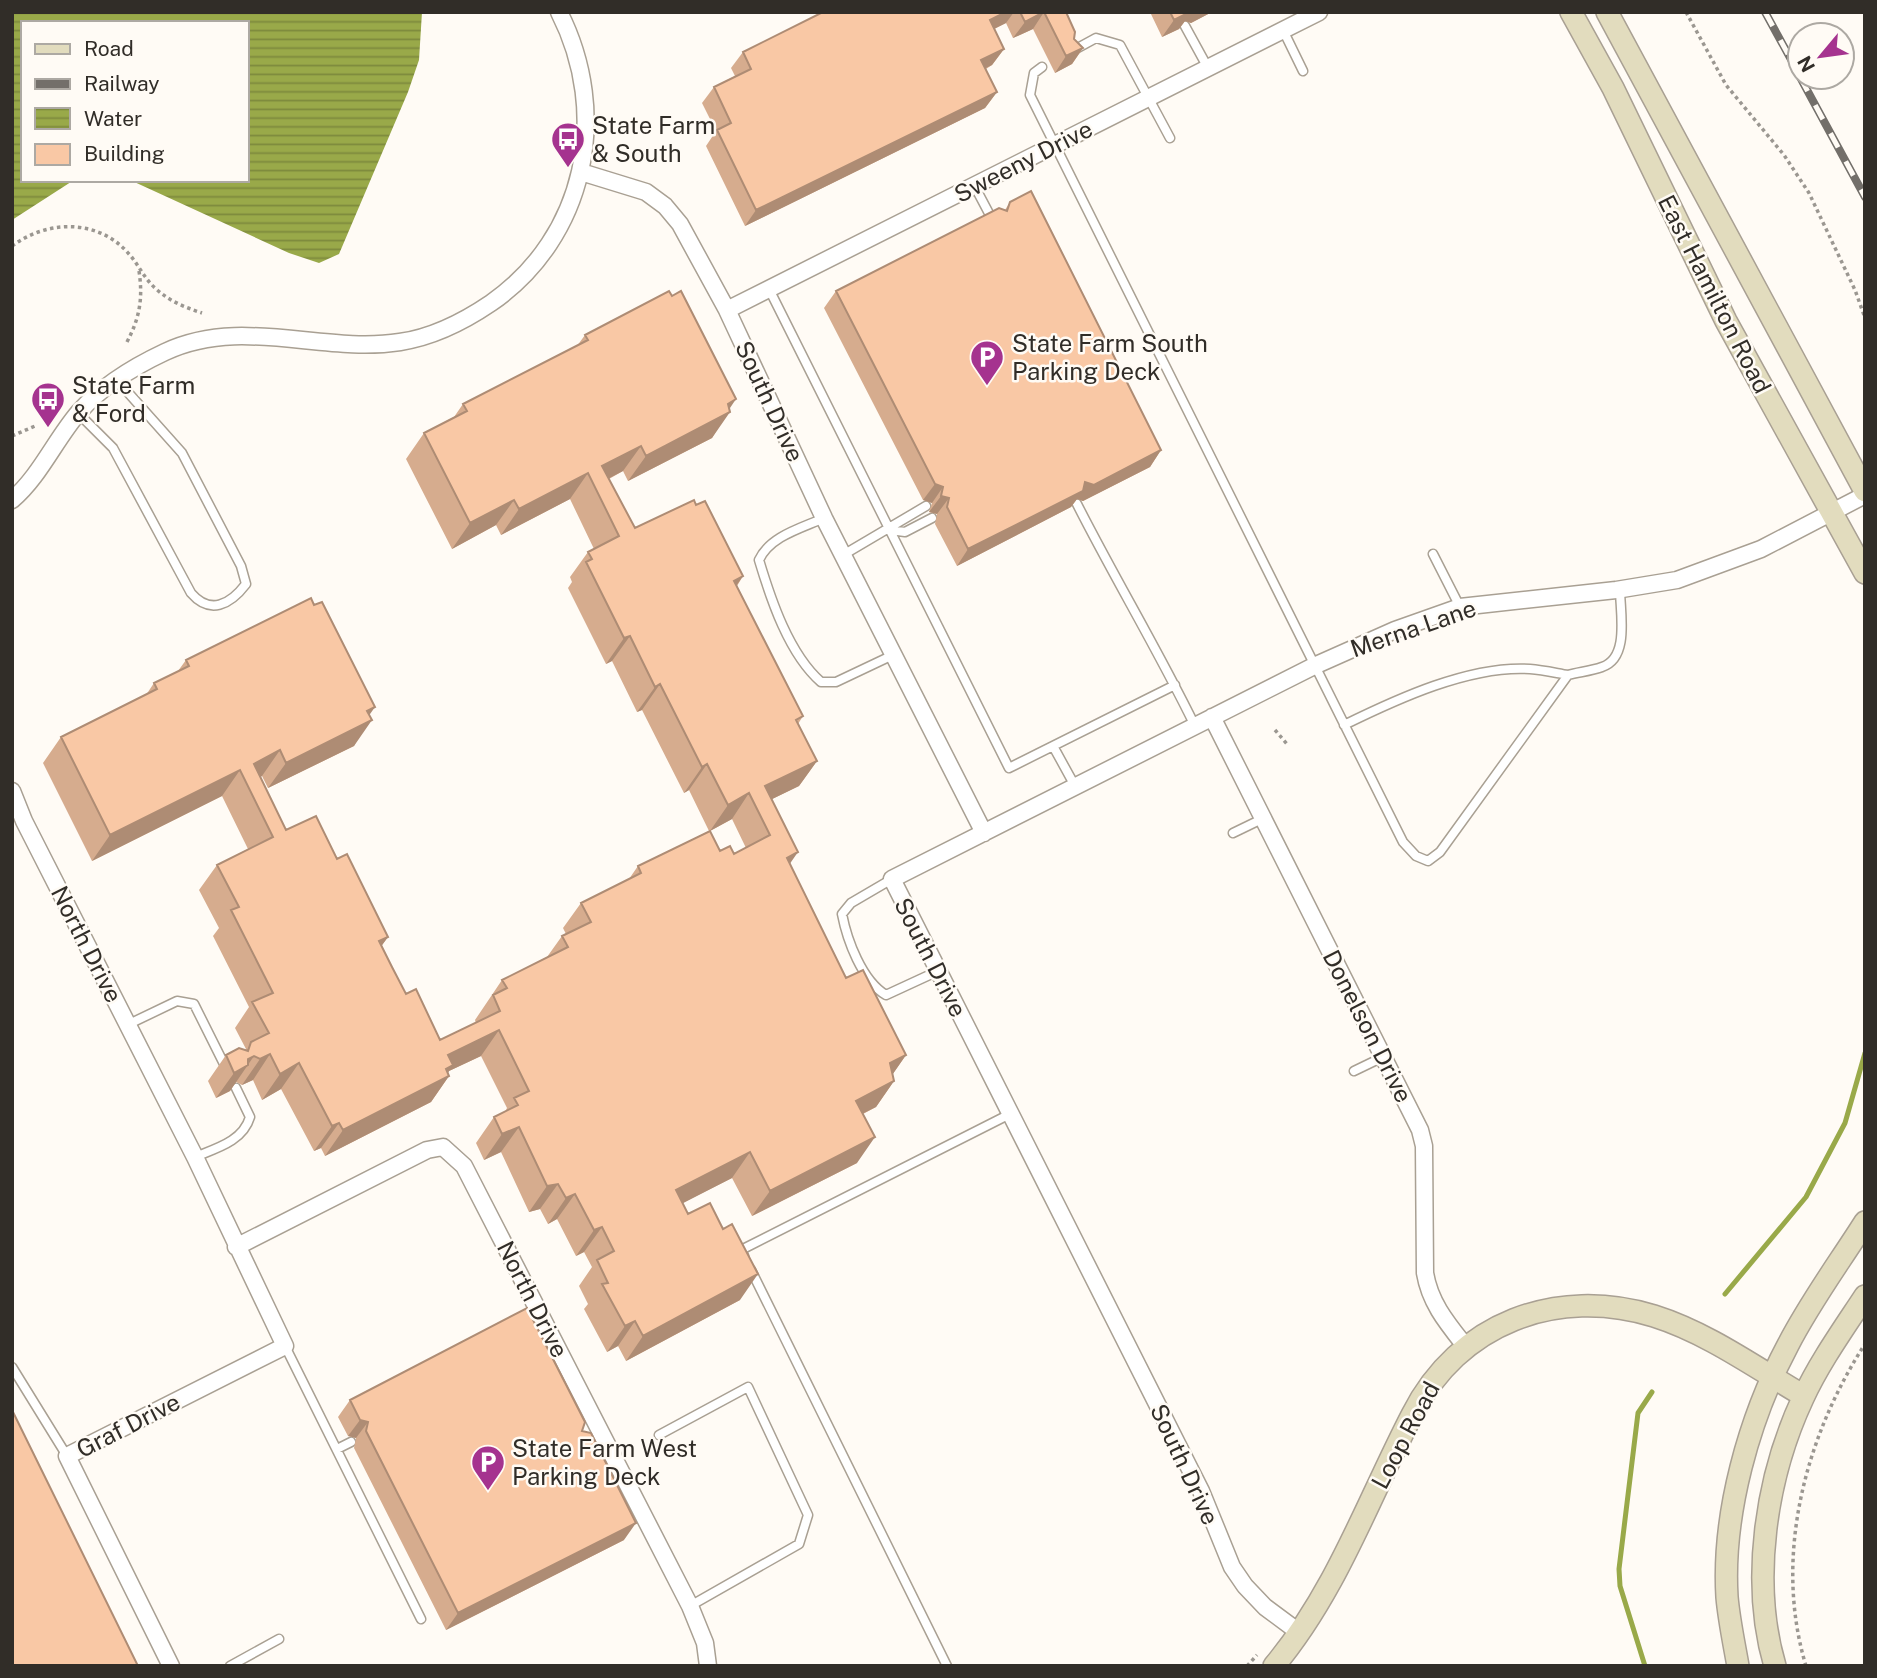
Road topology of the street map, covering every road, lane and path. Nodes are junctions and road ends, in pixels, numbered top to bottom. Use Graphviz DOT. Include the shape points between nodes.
graph roads {
  1 [pos="559,12"];
  2 [pos="1319,12"];
  3 [pos="1571,12"];
  4 [pos="1606,12"];
  5 [pos="1686,12"];
  6 [pos="1185,26"];
  7 [pos="1283,30"];
  8 [pos="1068,53"];
  9 [pos="1042,67"];
  10 [pos="1208,68"];
  11 [pos="1303,71"];
  12 [pos="1148,98"];
  13 [pos="1170,138"];
  14 [pos="1055,144"];
  15 [pos="581,172"];
  16 [pos="974,185"];
  17 [pos="993,221"];
  18 [pos="12,246"];
  19 [pos="139,269"];
  20 [pos="769,289"];
  21 [pos="727,310"];
  22 [pos="202,313"];
  23 [pos="1865,318"];
  24 [pos="127,342"];
  25 [pos="116,379"];
  26 [pos="78,413"];
  27 [pos="36,426"];
  28 [pos="12,436"];
  29 [pos="1865,493"];
  30 [pos="12,500"];
  31 [pos="1077,504"];
  32 [pos="926,506"];
  33 [pos="1832,513"];
  34 [pos="824,518"];
  35 [pos="932,518"];
  36 [pos="890,530"];
  37 [pos="1433,554"];
  38 [pos="843,555"];
  39 [pos="1865,573"];
  40 [pos="1620,589"];
  41 [pos="1460,607"];
  42 [pos="893,655"];
  43 [pos="1314,666"];
  44 [pos="1568,675"];
  45 [pos="1175,685"];
  46 [pos="1212,717"];
  47 [pos="1344,724"];
  48 [pos="1195,726"];
  49 [pos="1275,730"];
  50 [pos="1287,744"];
  51 [pos="1053,746"];
  52 [pos="1075,786"];
  53 [pos="12,791"];
  54 [pos="1264,818"];
  55 [pos="984,833"];
  56 [pos="1233,834"];
  57 [pos="892,879"];
  58 [pos="938,971"];
  59 [pos="127,1024"];
  60 [pos="1385,1056"];
  61 [pos="227,1071"];
  62 [pos="1354,1071"];
  63 [pos="236,1088"];
  64 [pos="1010,1114"];
  65 [pos="195,1157"];
  66 [pos="1865,1222"];
  67 [pos="236,1247"];
  68 [pos="1865,1296"];
  69 [pos="1865,1344"];
  70 [pos="285,1346"];
  71 [pos="1466,1347"];
  72 [pos="12,1367"];
  73 [pos="1772,1378"];
  74 [pos="1804,1396"];
  75 [pos="659,1434"];
  76 [pos="351,1442"];
  77 [pos="337,1449"];
  78 [pos="67,1456"];
  79 [pos="690,1606"];
  80 [pos="421,1619"];
  81 [pos="1300,1633"];
  82 [pos="279,1639"];
  83 [pos="171,1666"];
  84 [pos="230,1666"];
  85 [pos="708,1666"];
  86 [pos="947,1666"];
  87 [pos="1274,1666"];
  88 [pos="1738,1666"];
  89 [pos="1775,1666"];
  90 [pos="1806,1666"];
  1 -- 15 [label="street" via="584,86 587,110"];
  2 -- 7 [label="street, Sweeny Drive"];
  3 -- 33 [label="main road, East Hamilton Road" via="1726,321"];
  4 -- 29 [label="main road, East Hamilton Road"];
  5 -- 23 [label="path" via="1726,85 1809,193"];
  6 -- 10 [label="lane"];
  7 -- 10 [label="street, Sweeny Drive"];
  7 -- 11 [label="lane"];
  8 -- 12 [label="lane" via="1096,38 1120,45"];
  9 -- 14 [label="lane" via="1034,74 1030,95"];
  10 -- 12 [label="street, Sweeny Drive"];
  12 -- 13 [label="lane"];
  12 -- 14 [label="street, Sweeny Drive"];
  14 -- 16 [label="street, Sweeny Drive"];
  14 -- 43 [label="lane"];
  15 -- 21 [label="street, South Drive" via="646,192 665,206 680,224"];
  15 -- 25 [label="street" via="556,237 527,272 498,298 442,331 384,344 349,345 274,336 226,337 167,351"];
  16 -- 17 [label="lane"];
  16 -- 20 [label="street, Sweeny Drive"];
  18 -- 19 [label="path" via="49,227 86,229 117,243"];
  19 -- 22 [label="path" via="166,297"];
  19 -- 24 [label="path" via="142,302"];
  20 -- 21 [label="street, Sweeny Drive"];
  20 -- 36 [label="lane"];
  21 -- 34 [label="street, South Drive"];
  25 -- 26 [label="street"];
  25 -- 26 [label="lane" via="182,453 241,566 246,584 238,595 214,607 196,599 113,448"];
  26 -- 30 [label="street" via="30,483"];
  27 -- 28 [label="path"];
  29 -- 33 [label="street, Merna Lane"];
  31 -- 45 [label="lane"];
  32 -- 36 [label="lane" via="900,519"];
  33 -- 39 [label="main road, East Hamilton Road"];
  33 -- 40 [label="street, Merna Lane" via="1721,566 1677,580"];
  34 -- 38 [label="street, South Drive"];
  34 -- 42 [label="lane" via="777,540 759,560 786,630 807,670 821,682 836,682"];
  35 -- 36 [label="lane" via="905,532"];
  36 -- 38 [label="lane"];
  36 -- 51 [label="lane" via="1009,768"];
  37 -- 41 [label="lane"];
  38 -- 42 [label="street, South Drive"];
  40 -- 41 [label="street, Merna Lane"];
  40 -- 44 [label="lane" via="1621,640 1615,656 1604,667"];
  41 -- 43 [label="street, Merna Lane"];
  42 -- 55 [label="street, South Drive"];
  43 -- 46 [label="street, Merna Lane"];
  43 -- 47 [label="lane"];
  44 -- 47 [label="lane" via="1529,668 1478,674 1393,701"];
  44 -- 47 [label="lane" via="1467,818 1428,862 1403,842"];
  45 -- 48 [label="lane"];
  45 -- 51 [label="lane"];
  46 -- 48 [label="street, Merna Lane"];
  46 -- 54 [label="street, Donelson Drive"];
  48 -- 52 [label="street, Merna Lane"];
  49 -- 50 [label="path"];
  51 -- 52 [label="lane"];
  52 -- 55 [label="street, Merna Lane"];
  53 -- 59 [label="street, North Drive"];
  54 -- 56 [label="lane"];
  54 -- 60 [label="street, Donelson Drive"];
  55 -- 57 [label="street, South Drive"];
  57 -- 58 [label="street, South Drive"];
  57 -- 58 [label="lane" via="850,903 842,914 846,933 874,988 886,995"];
  58 -- 64 [label="street, South Drive"];
  59 -- 61 [label="lane" via="177,1001 194,1004"];
  59 -- 65 [label="street, North Drive"];
  60 -- 62 [label="lane"];
  60 -- 71 [label="street, Donelson Drive" via="1424,1146 1428,1290"];
  63 -- 65 [label="lane" via="250,1117 247,1129 229,1143"];
  64 -- 81 [label="street, South Drive" via="1201,1491 1232,1567 1265,1607"];
  64 -- 86 [label="lane" via="741,1250"];
  65 -- 67 [label="street, North Drive"];
  66 -- 73 [label="main road"];
  67 -- 70 [label="street, North Drive"];
  67 -- 79 [label="street, North Drive" via="427,1150 443,1147 464,1166 595,1435"];
  68 -- 74 [label="main road"];
  69 -- 90 [label="path" via="1834,1395 1803,1483 1794,1570"];
  70 -- 77 [label="lane"];
  70 -- 78 [label="street, Graf Drive"];
  71 -- 73 [label="main road, Loop Road" via="1517,1318 1564,1307 1603,1306 1656,1317 1757,1366"];
  71 -- 81 [label="main road, Loop Road" via="1438,1373 1413,1412 1330,1585"];
  72 -- 78 [label="lane"];
  73 -- 74 [label="main road, Loop Road"];
  73 -- 88 [label="main road" via="1742,1470 1727,1557 1727,1597"];
  74 -- 89 [label="main road" via="1774,1485 1767,1534 1763,1606"];
  75 -- 79 [label="lane" via="748,1387 808,1514 799,1544"];
  76 -- 77 [label="lane"];
  77 -- 80 [label="lane"];
  78 -- 83 [label="street, Graf Drive"];
  79 -- 85 [label="street, North Drive" via="705,1643"];
  81 -- 87 [label="main road, Loop Road"];
  82 -- 84 [label="lane"];
}
